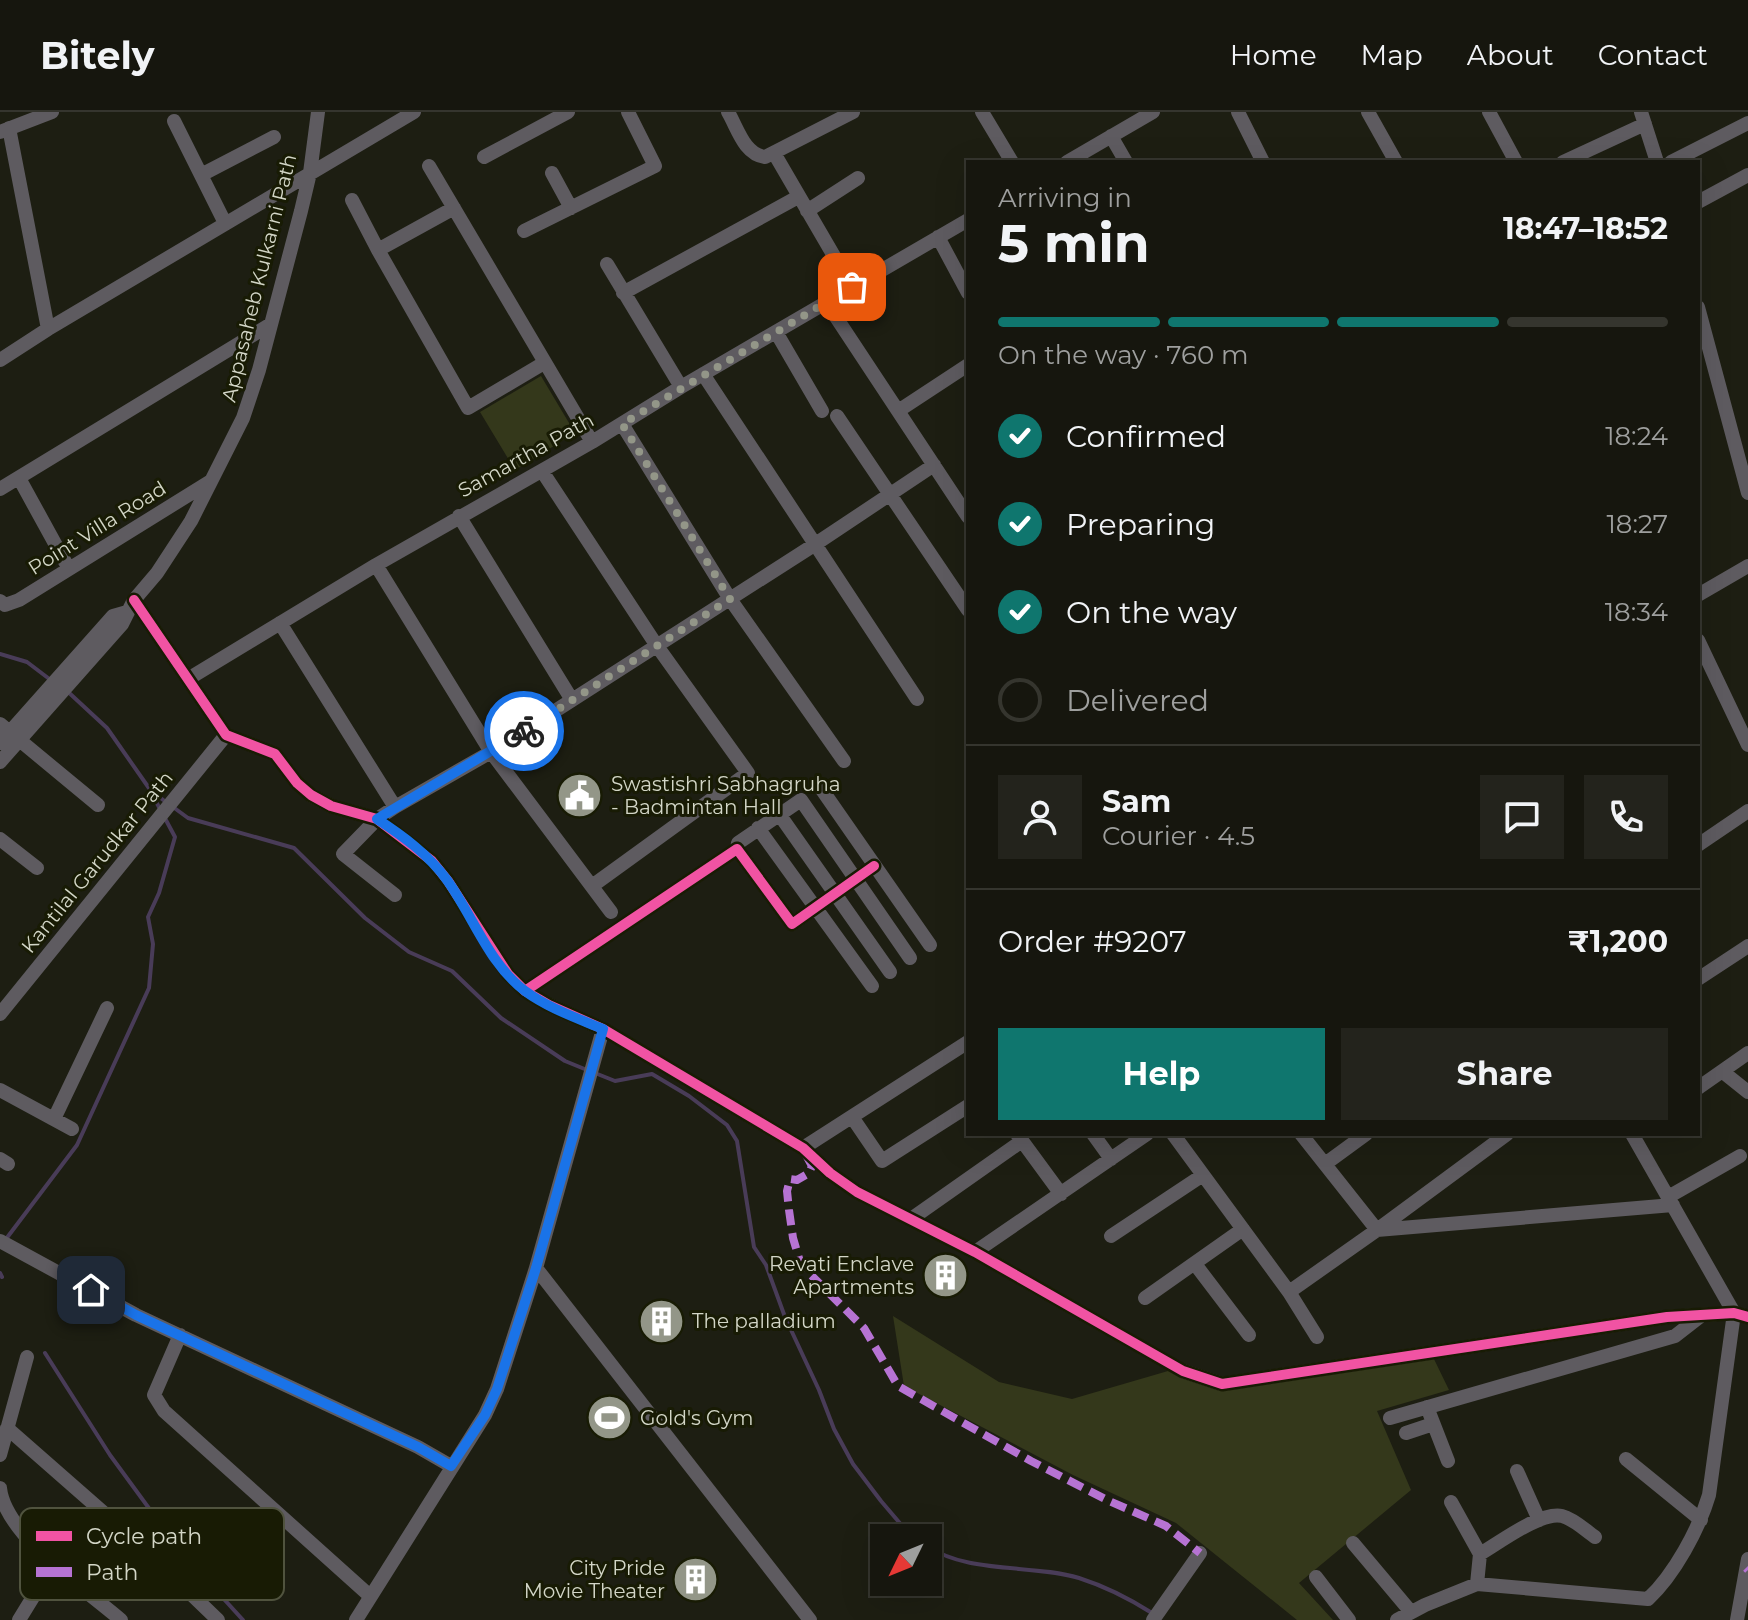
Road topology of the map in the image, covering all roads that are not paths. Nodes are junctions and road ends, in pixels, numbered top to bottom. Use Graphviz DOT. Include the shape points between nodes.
graph roads {
  1 [pos="51,112"];
  2 [pos="318,112"];
  3 [pos="414,112"];
  4 [pos="568,112"];
  5 [pos="628,112"];
  6 [pos="728,112"];
  7 [pos="853,112"];
  8 [pos="982,112"];
  9 [pos="1153,112"];
  10 [pos="1238,112"];
  11 [pos="1368,112"];
  12 [pos="1489,112"];
  13 [pos="1643,118"];
  14 [pos="174,121"];
  15 [pos="1748,123"];
  16 [pos="4,130"];
  17 [pos="1111,136"];
  18 [pos="274,137"];
  19 [pos="774,153"];
  20 [pos="484,157"];
  21 [pos="1011,160"];
  22 [pos="1070,160"];
  23 [pos="1125,160"];
  24 [pos="1262,160"];
  25 [pos="1395,160"];
  26 [pos="1515,160"];
  27 [pos="1567,160"];
  28 [pos="1656,160"];
  29 [pos="1675,160"];
  30 [pos="429,166"];
  31 [pos="310,173"];
  32 [pos="552,173"];
  33 [pos="201,175"];
  34 [pos="1748,175"];
  35 [pos="858,178"];
  36 [pos="798,197"];
  37 [pos="352,200"];
  38 [pos="1700,201"];
  39 [pos="454,208"];
  40 [pos="571,208"];
  41 [pos="807,211"];
  42 [pos="966,221"];
  43 [pos="225,223"];
  44 [pos="524,231"];
  45 [pos="938,237"];
  46 [pos="378,250"];
  47 [pos="607,264"];
  48 [pos="852,287"];
  49 [pos="966,289"];
  50 [pos="623,293"];
  51 [pos="826,302"];
  52 [pos="1700,315"];
  53 [pos="271,324"];
  54 [pos="48,329"];
  55 [pos="776,332"];
  56 [pos="0,360"];
  57 [pos="544,363"];
  58 [pos="1713,364"];
  59 [pos="966,366"];
  60 [pos="1700,369"];
  61 [pos="703,374"];
  62 [pos="681,387"];
  63 [pos="822,411"];
  64 [pos="898,411"];
  65 [pos="837,416"];
  66 [pos="622,424"];
  67 [pos="592,442"];
  68 [pos="1741,446"];
  69 [pos="934,465"];
  70 [pos="542,471"];
  71 [pos="19,478"];
  72 [pos="214,479"];
  73 [pos="0,489"];
  74 [pos="1748,493"];
  75 [pos="890,494"];
  76 [pos="966,514"];
  77 [pos="459,516"];
  78 [pos="814,545"];
  79 [pos="376,565"];
  80 [pos="1748,566"];
  81 [pos="69,569"];
  82 [pos="1700,594"];
  83 [pos="730,599"];
  84 [pos="0,601"];
  85 [pos="131,606"];
  86 [pos="966,607"];
  87 [pos="280,623"];
  88 [pos="1700,644"];
  89 [pos="657,646"];
  90 [pos="188,679"];
  91 [pos="917,699"];
  92 [pos="572,700"];
  93 [pos="7,734"];
  94 [pos="226,735"];
  95 [pos="1748,745"];
  96 [pos="491,752"];
  97 [pos="844,761"];
  98 [pos="0,762"];
  99 [pos="818,784"];
  100 [pos="98,805"];
  101 [pos="395,807"];
  102 [pos="779,814"];
  103 [pos="1747,814"];
  104 [pos="377,819"];
  105 [pos="758,828"];
  106 [pos="0,839"];
  107 [pos="1700,840"];
  108 [pos="737,849"];
  109 [pos="874,866"];
  110 [pos="37,868"];
  111 [pos="856,879"];
  112 [pos="592,886"];
  113 [pos="834,894"];
  114 [pos="395,895"];
  115 [pos="815,907"];
  116 [pos="611,912"];
  117 [pos="930,945"];
  118 [pos="1748,946"];
  119 [pos="910,958"];
  120 [pos="890,972"];
  121 [pos="1700,978"];
  122 [pos="872,986"];
  123 [pos="525,991"];
  124 [pos="107,1008"];
  125 [pos="0,1014"];
  126 [pos="603,1029"];
  127 [pos="966,1043"];
  128 [pos="1748,1053"];
  129 [pos="1723,1072"];
  130 [pos="1700,1087"];
  131 [pos="0,1090"];
  132 [pos="1748,1092"];
  133 [pos="966,1107"];
  134 [pos="852,1117"];
  135 [pos="54,1119"];
  136 [pos="72,1129"];
  137 [pos="1094,1136"];
  138 [pos="1144,1136"];
  139 [pos="1174,1136"];
  140 [pos="1303,1136"];
  141 [pos="1363,1136"];
  142 [pos="1504,1136"];
  143 [pos="1633,1136"];
  144 [pos="1019,1137"];
  145 [pos="803,1148"];
  146 [pos="1740,1156"];
  147 [pos="1111,1159"];
  148 [pos="1325,1164"];
  149 [pos="1203,1175"];
  150 [pos="1061,1194"];
  151 [pos="1670,1201"];
  152 [pos="911,1219"];
  153 [pos="1243,1229"];
  154 [pos="1377,1230"];
  155 [pos="1111,1236"];
  156 [pos="0,1241"];
  157 [pos="975,1252"];
  158 [pos="1195,1264"];
  159 [pos="536,1268"];
  160 [pos="1289,1292"];
  161 [pos="1145,1298"];
  162 [pos="1703,1315"];
  163 [pos="1741,1315"];
  164 [pos="180,1335"];
  165 [pos="1249,1335"];
  166 [pos="1317,1337"];
  167 [pos="27,1357"];
  168 [pos="1427,1407"];
  169 [pos="1390,1418"];
  170 [pos="1433,1424"];
  171 [pos="7,1428"];
  172 [pos="1406,1433"];
  173 [pos="0,1455"];
  174 [pos="1626,1459"];
  175 [pos="1448,1461"];
  176 [pos="451,1466"];
  177 [pos="1517,1471"];
  178 [pos="0,1488"];
  179 [pos="1451,1502"];
  180 [pos="98,1508"];
  181 [pos="272,1508"];
  182 [pos="284,1519"];
  183 [pos="1539,1520"];
  184 [pos="1701,1520"];
  185 [pos="20,1531"];
  186 [pos="1595,1537"];
  187 [pos="1353,1543"];
  188 [pos="1200,1553"];
  189 [pos="1480,1554"];
  190 [pos="1747,1566"];
  191 [pos="1316,1577"];
  192 [pos="1477,1584"];
  193 [pos="370,1596"];
  194 [pos="31,1600"];
  195 [pos="97,1600"];
  196 [pos="197,1600"];
  197 [pos="1411,1612"];
  198 [pos="19,1620"];
  199 [pos="121,1620"];
  200 [pos="218,1620"];
  201 [pos="356,1620"];
  202 [pos="810,1620"];
  203 [pos="1153,1620"];
  204 [pos="1349,1620"];
  205 [pos="1397,1620"];
  206 [pos="1737,1620"];
  1 -- 16 [label="street"];
  2 -- 31 [label="street, Appasaheb Kulkarni Path"];
  3 -- 31 [label="street"];
  4 -- 20 [label="street"];
  5 -- 40 [label="street" via="655,166"];
  6 -- 19 [label="street" via="747,149 756,156"];
  7 -- 19 [label="street"];
  8 -- 21 [label="street"];
  9 -- 17 [label="street"];
  10 -- 24 [label="street"];
  11 -- 25 [label="street"];
  12 -- 26 [label="street"];
  13 -- 27 [label="street"];
  13 -- 28 [label="street"];
  14 -- 33 [label="street"];
  15 -- 29 [label="street"];
  16 -- 54 [label="street"];
  17 -- 22 [label="street"];
  17 -- 23 [label="street"];
  18 -- 33 [label="street"];
  19 -- 36 [label="street"];
  30 -- 39 [label="street"];
  31 -- 43 [label="street"];
  31 -- 53 [label="street, Appasaheb Kulkarni Path"];
  32 -- 40 [label="street"];
  33 -- 43 [label="street"];
  34 -- 38 [label="street"];
  35 -- 41 [label="street"];
  36 -- 41 [label="street"];
  36 -- 50 [label="street"];
  37 -- 46 [label="street"];
  39 -- 46 [label="street"];
  39 -- 57 [label="street"];
  40 -- 44 [label="street"];
  41 -- 48 [label="street"];
  42 -- 45 [label="street, Samartha Path"];
  43 -- 54 [label="street"];
  45 -- 48 [label="street, Samartha Path"];
  45 -- 49 [label="street"];
  46 -- 57 [label="street" via="468,408"];
  47 -- 50 [label="street"];
  48 -- 51 [label="street, Samartha Path"];
  50 -- 62 [label="street"];
  51 -- 55 [label="street, Samartha Path"];
  51 -- 64 [label="street"];
  52 -- 58 [label="street"];
  53 -- 71 [label="street"];
  53 -- 72 [label="street, Appasaheb Kulkarni Path" via="243,418"];
  54 -- 56 [label="street"];
  55 -- 61 [label="street, Samartha Path"];
  55 -- 63 [label="street"];
  57 -- 67 [label="street"];
  58 -- 60 [label="street"];
  58 -- 68 [label="street"];
  59 -- 64 [label="street"];
  61 -- 62 [label="street, Samartha Path"];
  61 -- 78 [label="street"];
  62 -- 66 [label="street, Samartha Path"];
  64 -- 69 [label="street"];
  65 -- 75 [label="street"];
  66 -- 67 [label="street, Samartha Path"];
  66 -- 83 [label="street"];
  67 -- 70 [label="street, Samartha Path"];
  68 -- 74 [label="street"];
  69 -- 75 [label="street"];
  69 -- 76 [label="street"];
  70 -- 77 [label="street, Samartha Path"];
  70 -- 89 [label="street"];
  71 -- 73 [label="street"];
  71 -- 81 [label="street"];
  72 -- 81 [label="street, Point Villa Road"];
  72 -- 85 [label="street, Appasaheb Kulkarni Path"];
  75 -- 78 [label="street"];
  75 -- 86 [label="street"];
  77 -- 79 [label="street, Samartha Path"];
  77 -- 92 [label="street"];
  78 -- 83 [label="street"];
  78 -- 91 [label="street"];
  79 -- 87 [label="street, Samartha Path"];
  79 -- 96 [label="street"];
  80 -- 82 [label="street"];
  81 -- 84 [label="street, Point Villa Road" via="19,600 5,605"];
  83 -- 89 [label="street"];
  83 -- 97 [label="street"];
  85 -- 90 [label="street"];
  85 -- 93 [label="street, Appasaheb Kulkarni Path" via="113,616 84,656"];
  87 -- 90 [label="street, Samartha Path"];
  87 -- 101 [label="street"];
  88 -- 95 [label="street"];
  89 -- 92 [label="street"];
  89 -- 112 [label="street" via="748,773"];
  90 -- 94 [label="street"];
  92 -- 96 [label="street"];
  93 -- 98 [label="street, Appasaheb Kulkarni Path"];
  93 -- 100 [label="street"];
  94 -- 104 [label="street" via="275,754 311,795"];
  94 -- 125 [label="street, Kantilal Garudkar Path"];
  96 -- 101 [label="street"];
  96 -- 112 [label="street"];
  99 -- 109 [label="street"];
  101 -- 104 [label="street"];
  102 -- 105 [label="street"];
  102 -- 111 [label="street" via="801,800"];
  102 -- 113 [label="street"];
  103 -- 107 [label="street"];
  104 -- 114 [label="street" via="343,854"];
  104 -- 123 [label="street" via="432,861"];
  105 -- 108 [label="street"];
  105 -- 115 [label="street"];
  106 -- 110 [label="street"];
  108 -- 115 [label="street" via="792,924"];
  108 -- 123 [label="street"];
  109 -- 111 [label="street"];
  109 -- 117 [label="street"];
  111 -- 113 [label="street"];
  111 -- 119 [label="street"];
  112 -- 116 [label="street"];
  113 -- 115 [label="street"];
  113 -- 120 [label="street"];
  115 -- 122 [label="street"];
  118 -- 121 [label="street"];
  123 -- 126 [label="street"];
  124 -- 135 [label="street"];
  126 -- 145 [label="street"];
  126 -- 159 [label="street"];
  127 -- 134 [label="street"];
  128 -- 129 [label="street"];
  129 -- 130 [label="street"];
  129 -- 132 [label="street"];
  131 -- 135 [label="street"];
  133 -- 134 [label="street" via="882,1161"];
  134 -- 145 [label="street"];
  135 -- 136 [label="street"];
  137 -- 147 [label="street"];
  138 -- 147 [label="street"];
  139 -- 149 [label="street"];
  140 -- 148 [label="street"];
  141 -- 148 [label="street"];
  142 -- 154 [label="street"];
  143 -- 151 [label="street"];
  144 -- 150 [label="street"];
  144 -- 152 [label="street"];
  145 -- 152 [label="street" via="857,1192"];
  146 -- 151 [label="street"];
  147 -- 150 [label="street"];
  148 -- 154 [label="street"];
  149 -- 153 [label="street"];
  149 -- 155 [label="street"];
  150 -- 157 [label="street"];
  151 -- 154 [label="street"];
  151 -- 163 [label="street"];
  152 -- 157 [label="street"];
  153 -- 158 [label="street"];
  153 -- 160 [label="street"];
  154 -- 160 [label="street"];
  156 -- 164 [label="street"];
  157 -- 162 [label="street" via="1183,1371 1222,1384"];
  158 -- 161 [label="street"];
  158 -- 165 [label="street"];
  159 -- 176 [label="street" via="497,1389"];
  159 -- 202 [label="street"];
  160 -- 166 [label="street"];
  162 -- 163 [label="street"];
  162 -- 168 [label="street" via="1675,1336"];
  163 -- 184 [label="street"];
  164 -- 176 [label="street"];
  164 -- 181 [label="street" via="154,1395 164,1411"];
  167 -- 171 [label="street"];
  168 -- 169 [label="street"];
  168 -- 170 [label="street"];
  170 -- 172 [label="street"];
  170 -- 175 [label="street"];
  171 -- 173 [label="street"];
  171 -- 180 [label="street"];
  174 -- 184 [label="street"];
  176 -- 193 [label="street"];
  177 -- 183 [label="street"];
  178 -- 185 [label="street" via="2,1503"];
  179 -- 189 [label="street"];
  182 -- 193 [label="street"];
  183 -- 186 [label="street" via="1569,1518"];
  183 -- 189 [label="street"];
  184 -- 192 [label="street" via="1648,1599"];
  187 -- 197 [label="street"];
  188 -- 203 [label="street"];
  189 -- 192 [label="street"];
  190 -- 206 [label="street"];
  191 -- 204 [label="street"];
  192 -- 197 [label="street"];
  193 -- 201 [label="street"];
  194 -- 198 [label="street"];
  195 -- 199 [label="street"];
  196 -- 200 [label="street"];
  197 -- 205 [label="street"];
}
